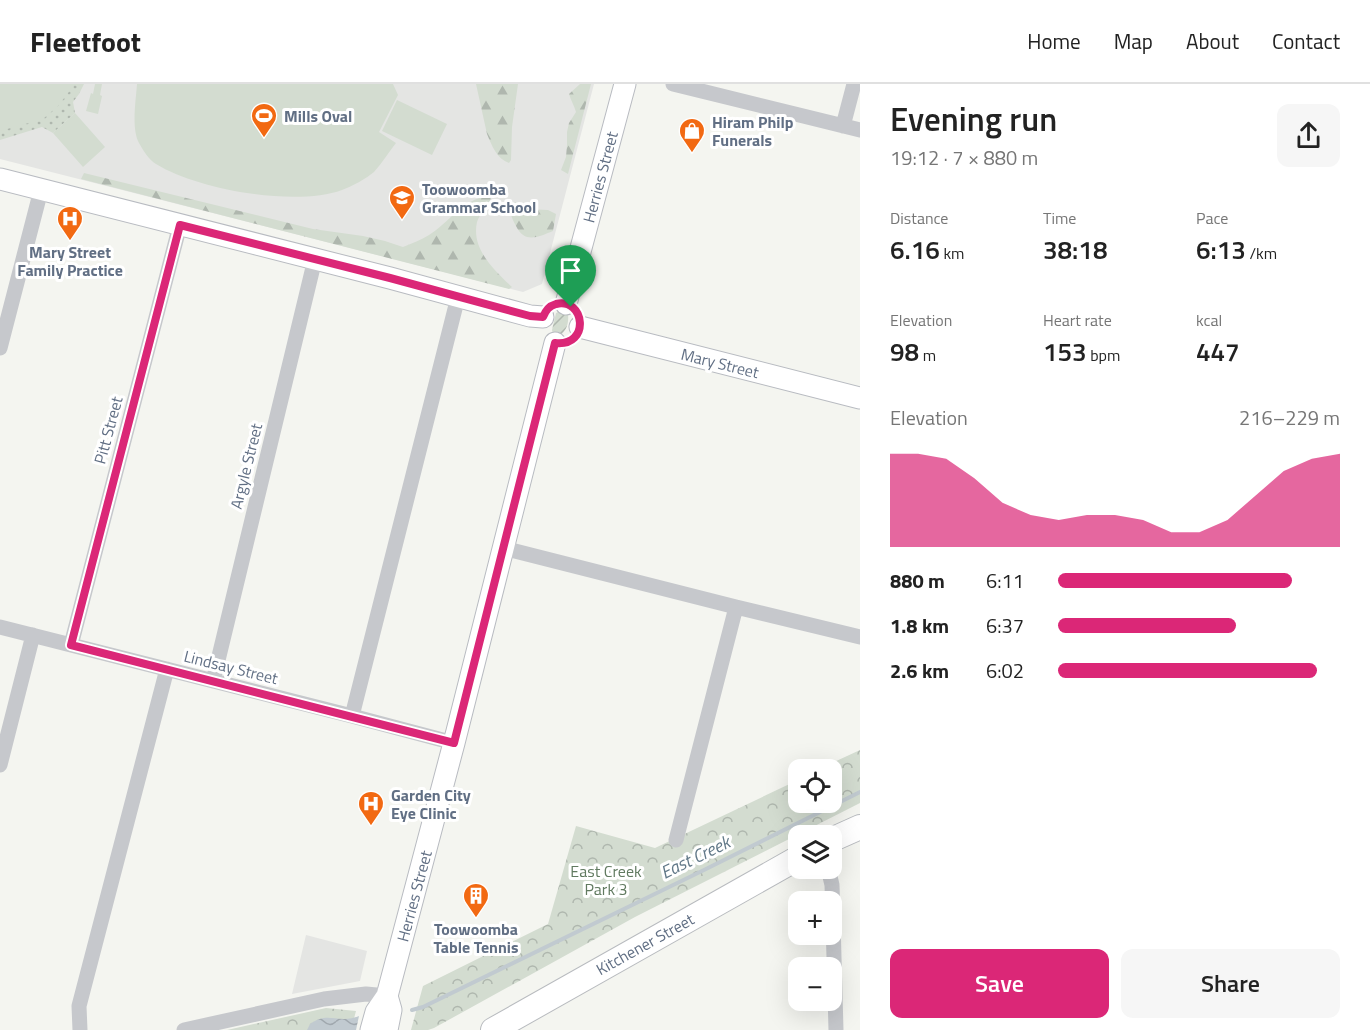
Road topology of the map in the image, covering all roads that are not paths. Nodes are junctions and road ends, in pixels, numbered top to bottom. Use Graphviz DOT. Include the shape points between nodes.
graph roads {
  1 [pos="625,84"];
  2 [pos="673,84"];
  3 [pos="854,84"];
  4 [pos="843,126"];
  5 [pos="860,130"];
  6 [pos="0,179"];
  7 [pos="41,190"];
  8 [pos="180,225"];
  9 [pos="315,259"];
  10 [pos="458,297"];
  11 [pos="566,304"];
  12 [pos="543,317"];
  13 [pos="580,327"];
  14 [pos="555,343"];
  15 [pos="0,348"];
  16 [pos="860,398"];
  17 [pos="503,548"];
  18 [pos="736,607"];
  19 [pos="0,627"];
  20 [pos="33,635"];
  21 [pos="860,637"];
  22 [pos="71,645"];
  23 [pos="166,669"];
  24 [pos="213,681"];
  25 [pos="352,716"];
  26 [pos="454,743"];
  27 [pos="0,765"];
  28 [pos="860,827"];
  29 [pos="842,835"];
  30 [pos="676,840"];
  31 [pos="788,864"];
  32 [pos="831,879"];
  33 [pos="387,996"];
  34 [pos="80,1030"];
  35 [pos="184,1030"];
  36 [pos="371,1030"];
  37 [pos="387,1030"];
  38 [pos="493,1030"];
  39 [pos="836,1030"];
  1 -- 11 [label="main road, Herries Street"];
  2 -- 4 [label="street"];
  3 -- 4 [label="street"];
  4 -- 5 [label="street"];
  6 -- 7 [label="main road"];
  7 -- 8 [label="main road"];
  7 -- 15 [label="street"];
  8 -- 9 [label="main road"];
  8 -- 22 [label="street, Pitt Street"];
  9 -- 10 [label="main road"];
  9 -- 24 [label="street, Argyle Street"];
  10 -- 12 [label="main road"];
  10 -- 25 [label="street"];
  11 -- 12 [label="main road" via="549,307"];
  11 -- 13 [label="main road" via="579,315"];
  12 -- 14 [label="main road" via="543,332"];
  13 -- 14 [label="main road" via="573,339"];
  13 -- 16 [label="main road, Mary Street"];
  14 -- 17 [label="main road, Herries Street"];
  17 -- 18 [label="street"];
  17 -- 26 [label="main road, Herries Street"];
  18 -- 21 [label="street"];
  18 -- 30 [label="street"];
  19 -- 20 [label="street, Lindsay Street"];
  20 -- 22 [label="street, Lindsay Street"];
  20 -- 27 [label="street"];
  22 -- 23 [label="street, Lindsay Street"];
  23 -- 24 [label="street, Lindsay Street"];
  23 -- 34 [label="street" via="79,1006"];
  24 -- 25 [label="street, Lindsay Street"];
  25 -- 26 [label="street, Lindsay Street"];
  26 -- 33 [label="main road, Herries Street"];
  28 -- 29 [label="main road"];
  31 -- 38 [label="main road, Kitchener Street"];
  32 -- 39 [label="street"];
  33 -- 35 [label="street" via="324,999"];
  33 -- 36 [label="main road, Herries Street" via="376,1012"];
  33 -- 37 [label="main road, Herries Street" via="391,1010"];
}
